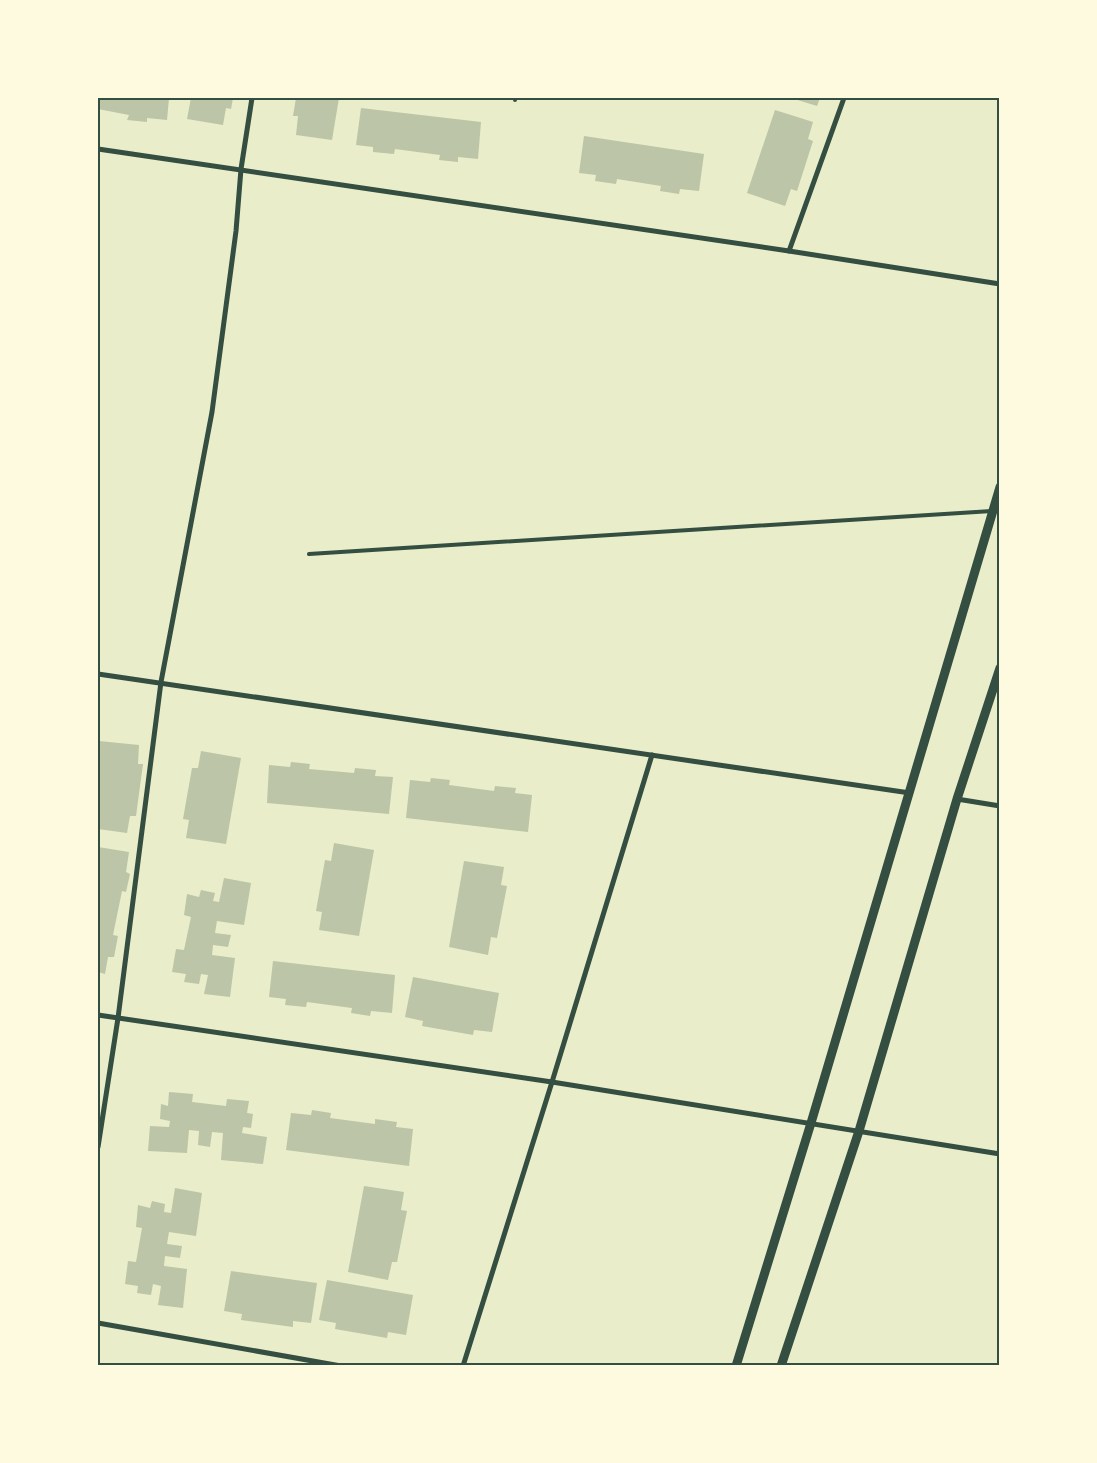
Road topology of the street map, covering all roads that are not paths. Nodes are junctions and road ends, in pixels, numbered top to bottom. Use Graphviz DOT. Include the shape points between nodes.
graph roads {
  1 [pos="252,98"];
  2 [pos="844,98"];
  3 [pos="98,149"];
  4 [pos="241,170"];
  5 [pos="789,251"];
  6 [pos="1000,284"];
  7 [pos="1000,487"];
  8 [pos="992,511"];
  9 [pos="309,554"];
  10 [pos="1000,668"];
  11 [pos="98,674"];
  12 [pos="160,682"];
  13 [pos="652,755"];
  14 [pos="910,793"];
  15 [pos="957,800"];
  16 [pos="1000,806"];
  17 [pos="98,1015"];
  18 [pos="118,1018"];
  19 [pos="552,1082"];
  20 [pos="811,1123"];
  21 [pos="859,1132"];
  22 [pos="98,1147"];
  23 [pos="1000,1154"];
  24 [pos="98,1323"];
  25 [pos="341,1366"];
  26 [pos="463,1366"];
  27 [pos="736,1366"];
  28 [pos="781,1366"];
  1 -- 4 [label="street"];
  2 -- 5 [label="street"];
  3 -- 4 [label="street"];
  4 -- 5 [label="street"];
  4 -- 12 [label="street" via="212,412"];
  5 -- 6 [label="street"];
  7 -- 8 [label="street"];
  8 -- 9 [label="lane"];
  8 -- 14 [label="street"];
  10 -- 15 [label="street"];
  11 -- 12 [label="street"];
  12 -- 13 [label="street"];
  12 -- 18 [label="street"];
  13 -- 14 [label="street"];
  13 -- 19 [label="street"];
  14 -- 20 [label="street"];
  15 -- 16 [label="street"];
  15 -- 21 [label="street"];
  17 -- 18 [label="street"];
  18 -- 19 [label="street"];
  18 -- 22 [label="street"];
  19 -- 20 [label="street"];
  19 -- 26 [label="street"];
  20 -- 21 [label="street"];
  20 -- 27 [label="street"];
  21 -- 23 [label="street"];
  21 -- 28 [label="street"];
  24 -- 25 [label="street"];
}
